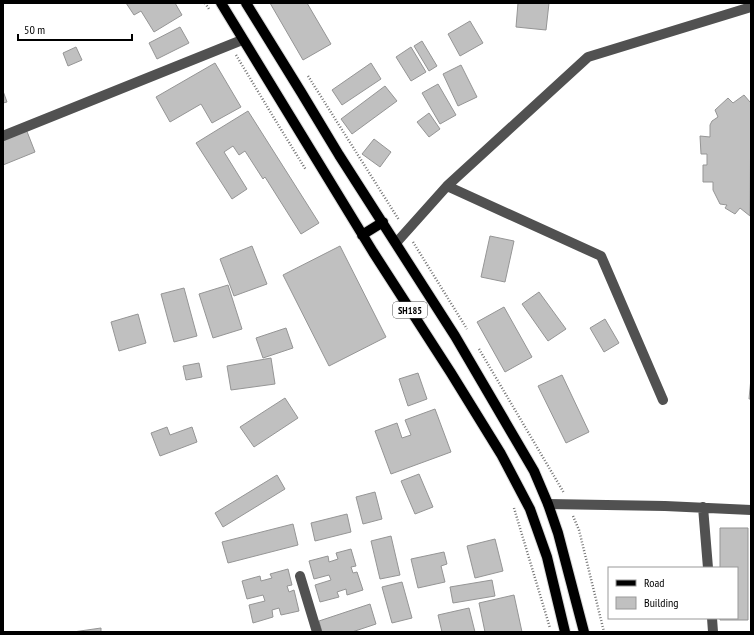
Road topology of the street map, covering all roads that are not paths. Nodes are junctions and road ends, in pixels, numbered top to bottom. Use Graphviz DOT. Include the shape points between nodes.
graph roads {
  1 [pos="221,3"];
  2 [pos="246,3"];
  3 [pos="751,7"];
  4 [pos="242,40"];
  5 [pos="3,136"];
  6 [pos="447,186"];
  7 [pos="383,222"];
  8 [pos="362,235"];
  9 [pos="396,243"];
  10 [pos="663,400"];
  11 [pos="548,504"];
  12 [pos="703,507"];
  13 [pos="751,510"];
  14 [pos="708,567"];
  15 [pos="300,576"];
  16 [pos="712,619"];
  17 [pos="317,632"];
  18 [pos="565,632"];
  19 [pos="584,632"];
  20 [pos="713,632"];
  1 -- 4 [label="main road, SH185"];
  2 -- 7 [label="main road, SH185"];
  3 -- 6 [label="street" via="588,57"];
  4 -- 5 [label="street"];
  4 -- 8 [label="main road, SH185"];
  6 -- 9 [label="street"];
  6 -- 10 [label="street" via="601,256"];
  7 -- 8 [label="main road"];
  7 -- 9 [label="main road, SH185"];
  8 -- 18 [label="main road, SH185" via="501,454 530,509 547,557"];
  9 -- 11 [label="main road, SH185" via="517,440"];
  11 -- 12 [label="street"];
  11 -- 19 [label="main road, SH185"];
  12 -- 13 [label="street"];
  12 -- 14 [label="street"];
  15 -- 17 [label="street"];
  16 -- 20 [label="street"];
}
